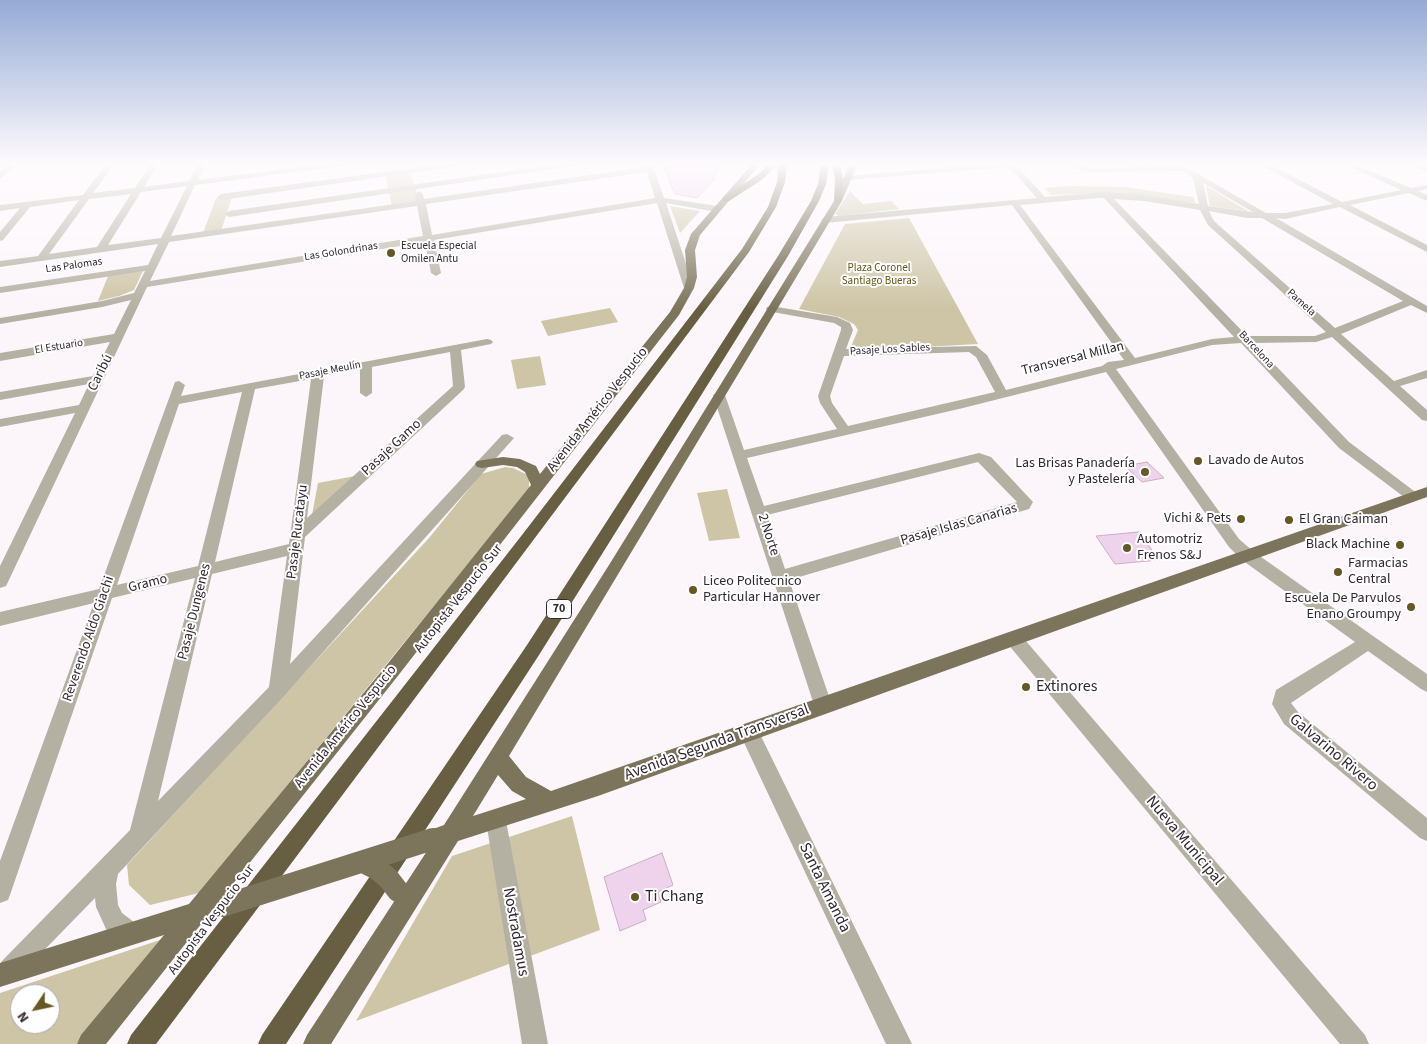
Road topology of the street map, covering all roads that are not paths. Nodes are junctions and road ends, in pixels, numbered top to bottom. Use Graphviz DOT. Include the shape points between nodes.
graph roads {
  1 [pos="22,212"];
  2 [pos="75,212"];
  3 [pos="124,212"];
  4 [pos="178,212"];
  5 [pos="244,212"];
  6 [pos="360,212"];
  7 [pos="422,212"];
  8 [pos="588,212"];
  9 [pos="664,212"];
  10 [pos="715,212"];
  11 [pos="769,212"];
  12 [pos="809,212"];
  13 [pos="831,212"];
  14 [pos="912,212"];
  15 [pos="1021,212"];
  16 [pos="1122,212"];
  17 [pos="1205,212"];
  18 [pos="1233,212"];
  19 [pos="1259,212"];
  20 [pos="1308,212"];
  21 [pos="1355,212"];
  22 [pos="229,214"];
  23 [pos="1266,216"];
  24 [pos="825,220"];
  25 [pos="222,232"];
  26 [pos="0,238"];
  27 [pos="428,238"];
  28 [pos="164,241"];
  29 [pos="1427,248"];
  30 [pos="100,250"];
  31 [pos="40,259"];
  32 [pos="0,264"];
  33 [pos="152,267"];
  34 [pos="436,273"];
  35 [pos="689,288"];
  36 [pos="0,290"];
  37 [pos="141,290"];
  38 [pos="1412,301"];
  39 [pos="771,310"];
  40 [pos="1427,310"];
  41 [pos="0,321"];
  42 [pos="1335,333"];
  43 [pos="118,337"];
  44 [pos="1246,340"];
  45 [pos="487,342"];
  46 [pos="455,348"];
  47 [pos="838,353"];
  48 [pos="0,357"];
  49 [pos="1130,361"];
  50 [pos="366,365"];
  51 [pos="1108,366"];
  52 [pos="318,374"];
  53 [pos="1427,374"];
  54 [pos="98,379"];
  55 [pos="1392,385"];
  56 [pos="250,386"];
  57 [pos="176,393"];
  58 [pos="366,393"];
  59 [pos="1002,394"];
  60 [pos="719,395"];
  61 [pos="0,396"];
  62 [pos="84,408"];
  63 [pos="1427,416"];
  64 [pos="0,423"];
  65 [pos="845,432"];
  66 [pos="507,438"];
  67 [pos="741,455"];
  68 [pos="482,464"];
  69 [pos="538,486"];
  70 [pos="1420,494"];
  71 [pos="760,512"];
  72 [pos="296,542"];
  73 [pos="1248,556"];
  74 [pos="205,570"];
  75 [pos="781,576"];
  76 [pos="0,582"];
  77 [pos="105,594"];
  78 [pos="0,619"];
  79 [pos="1013,638"];
  80 [pos="1369,642"];
  81 [pos="1427,684"];
  82 [pos="278,690"];
  83 [pos="824,705"];
  84 [pos="749,732"];
  85 [pos="499,755"];
  86 [pos="550,802"];
  87 [pos="496,821"];
  88 [pos="1427,831"];
  89 [pos="139,836"];
  90 [pos="442,836"];
  91 [pos="363,862"];
  92 [pos="108,870"];
  93 [pos="0,892"];
  94 [pos="401,899"];
  95 [pos="195,913"];
  96 [pos="130,933"];
  97 [pos="3,974"];
  98 [pos="331,1033"];
  99 [pos="90,1044"];
  100 [pos="140,1044"];
  101 [pos="271,1044"];
  102 [pos="316,1044"];
  103 [pos="535,1044"];
  104 [pos="899,1044"];
  105 [pos="1356,1044"];
  1 -- 26 [label="street"];
  2 -- 31 [label="street"];
  3 -- 30 [label="street"];
  4 -- 28 [label="street, Caribú"];
  5 -- 22 [label="street"];
  6 -- 25 [label="street"];
  7 -- 27 [label="street"];
  8 -- 27 [label="street, Las Golondrinas"];
  9 -- 35 [label="street"];
  10 -- 35 [label="main road, Avenida Américo Vespucio" via="698,230 691,244"];
  11 -- 100 [label="highway, Autopista Vespucio Sur" via="746,250 528,539"];
  12 -- 101 [label="highway, 70" via="527,658"];
  13 -- 24 [label="main road"];
  14 -- 24 [label="street"];
  15 -- 49 [label="street"];
  16 -- 44 [label="street, Barcelona"];
  17 -- 42 [label="street, Pamela" via="1211,223"];
  18 -- 23 [label="street"];
  19 -- 23 [label="street"];
  20 -- 23 [label="street"];
  21 -- 29 [label="street"];
  22 -- 25 [label="street"];
  23 -- 38 [label="street"];
  24 -- 39 [label="main road"];
  25 -- 28 [label="street"];
  27 -- 34 [label="street"];
  27 -- 37 [label="street, Las Golondrinas"];
  28 -- 30 [label="street"];
  28 -- 33 [label="street, Caribú"];
  30 -- 31 [label="street"];
  31 -- 32 [label="street"];
  33 -- 36 [label="street, Las Palomas"];
  33 -- 37 [label="street, Caribú"];
  35 -- 69 [label="main road, Avenida Américo Vespucio" via="675,313"];
  37 -- 41 [label="street, Las Golondrinas" via="96,306"];
  37 -- 43 [label="street, Caribú"];
  38 -- 40 [label="street"];
  38 -- 42 [label="street, Transversal Millan"];
  39 -- 47 [label="street" via="844,323 847,330"];
  39 -- 60 [label="main road"];
  42 -- 44 [label="street, Transversal Millan" via="1308,340"];
  42 -- 55 [label="street, Pamela"];
  43 -- 48 [label="street, El Estuario"];
  43 -- 54 [label="street, Caribú"];
  44 -- 49 [label="street, Transversal Millan" via="1212,342"];
  44 -- 70 [label="street, Barcelona" via="1344,445 1374,469"];
  45 -- 46 [label="street, Pasaje Meulín"];
  46 -- 50 [label="street, Pasaje Meulín"];
  46 -- 72 [label="street, Pasaje Gamo" via="459,387"];
  47 -- 59 [label="street, Pasaje Los Sables" via="972,348 982,355"];
  47 -- 65 [label="street, Pasaje Los Sables" via="824,396"];
  49 -- 51 [label="street, Transversal Millan"];
  50 -- 52 [label="street, Pasaje Meulín"];
  50 -- 58 [label="street"];
  51 -- 59 [label="street, Transversal Millan"];
  51 -- 73 [label="street" via="1226,534"];
  52 -- 56 [label="street, Pasaje Meulín"];
  52 -- 72 [label="street, Pasaje Rucatayu"];
  53 -- 55 [label="street"];
  54 -- 61 [label="street"];
  54 -- 62 [label="street, Caribú"];
  55 -- 63 [label="street, Pamela"];
  56 -- 57 [label="street, Pasaje Meulín"];
  56 -- 74 [label="street, Pasaje Dungenes"];
  57 -- 77 [label="street, Reverendo Aldo Giachi"];
  59 -- 65 [label="street, Transversal Millan"];
  60 -- 67 [label="street, 2 Norte"];
  60 -- 85 [label="main road"];
  62 -- 64 [label="street"];
  62 -- 76 [label="street, Caribú"];
  65 -- 67 [label="street, Transversal Millan"];
  66 -- 68 [label="street"];
  67 -- 71 [label="street, 2 Norte"];
  68 -- 69 [label="main road" via="520,462 531,469"];
  68 -- 82 [label="street"];
  69 -- 95 [label="main road, Avenida Américo Vespucio"];
  70 -- 73 [label="main road, Avenida Segunda Transversal"];
  71 -- 75 [label="street, 2 Norte"];
  71 -- 75 [label="street, Pasaje Islas Canarias" via="979,457 986,460 1026,502 1024,506"];
  72 -- 74 [label="street, Gramo"];
  72 -- 82 [label="street, Pasaje Rucatayu"];
  73 -- 79 [label="main road, Avenida Segunda Transversal"];
  73 -- 80 [label="street"];
  74 -- 77 [label="street, Gramo"];
  74 -- 89 [label="street, Pasaje Dungenes"];
  75 -- 83 [label="street, 2 Norte"];
  77 -- 78 [label="street, Gramo"];
  77 -- 93 [label="street, Reverendo Aldo Giachi"];
  79 -- 83 [label="main road, Avenida Segunda Transversal"];
  79 -- 105 [label="street, Nueva Municipal"];
  80 -- 81 [label="street"];
  80 -- 88 [label="street, Galvarino Rivero" via="1283,696 1281,704 1291,718"];
  82 -- 89 [label="street"];
  83 -- 84 [label="main road, Avenida Segunda Transversal"];
  84 -- 86 [label="main road, Avenida Segunda Transversal"];
  84 -- 104 [label="street, Santa Amanda"];
  85 -- 86 [label="main road" via="503,766 519,784"];
  85 -- 90 [label="main road"];
  86 -- 87 [label="main road, Avenida Segunda Transversal"];
  87 -- 90 [label="main road, Avenida Segunda Transversal"];
  87 -- 103 [label="street, Nostradamus"];
  89 -- 92 [label="street"];
  90 -- 91 [label="main road, Avenida Segunda Transversal, bridge"];
  90 -- 94 [label="main road"];
  91 -- 94 [label="main road, bridge" via="388,878"];
  91 -- 95 [label="main road, Avenida Segunda Transversal, bridge"];
  92 -- 96 [label="street" via="105,884 107,908 114,921"];
  92 -- 97 [label="street"];
  94 -- 98 [label="main road"];
  95 -- 96 [label="main road, Avenida Segunda Transversal"];
  95 -- 99 [label="main road, Avenida Américo Vespucio"];
  96 -- 97 [label="main road, Avenida Segunda Transversal"];
  98 -- 102 [label="main road"];
}
